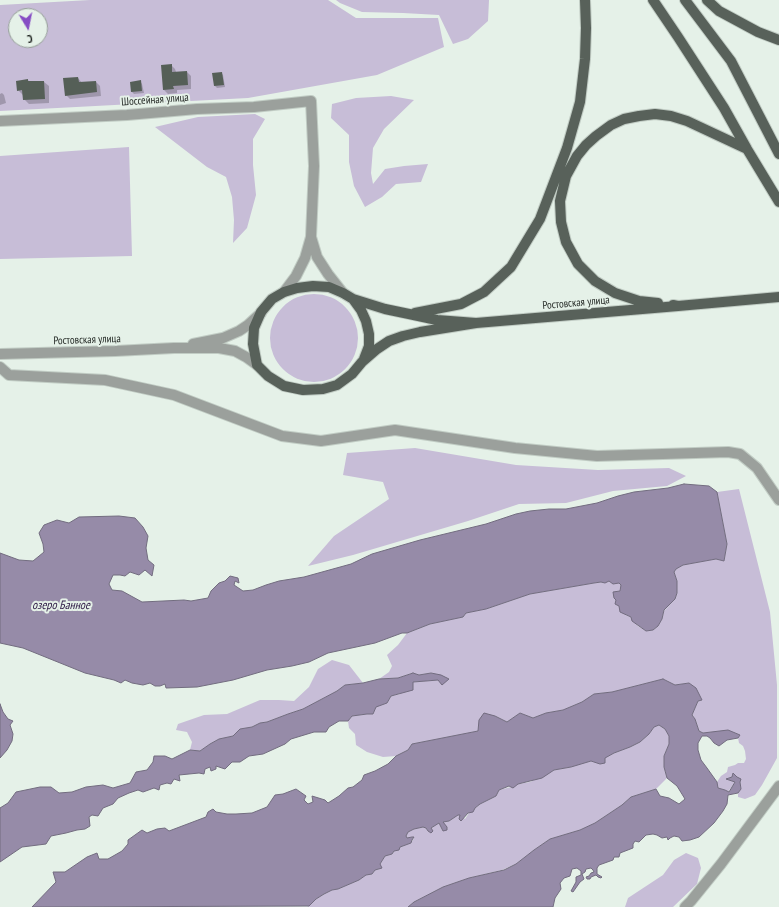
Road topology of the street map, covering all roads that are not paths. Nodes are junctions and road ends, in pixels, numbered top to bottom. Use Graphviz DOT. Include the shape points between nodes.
graph roads {
  1 [pos="586,0"];
  2 [pos="653,0"];
  3 [pos="685,0"];
  4 [pos="707,0"];
  5 [pos="779,40"];
  6 [pos="0,121"];
  7 [pos="747,149"];
  8 [pos="779,154"];
  9 [pos="779,202"];
  10 [pos="311,237"];
  11 [pos="284,292"];
  12 [pos="343,293"];
  13 [pos="779,297"];
  14 [pos="353,299"];
  15 [pos="678,306"];
  16 [pos="261,312"];
  17 [pos="409,314"];
  18 [pos="476,323"];
  19 [pos="174,348"];
  20 [pos="0,354"];
  21 [pos="362,362"];
  22 [pos="257,365"];
  23 [pos="0,367"];
  24 [pos="779,500"];
  25 [pos="779,786"];
  26 [pos="685,907"];
  1 -- 17 [label="main road" via="585,59 580,102 567,148 540,219 511,267 484,292 461,304"];
  2 -- 7 [label="main road" via="724,108"];
  3 -- 8 [label="main road" via="731,61"];
  4 -- 5 [label="main road" via="719,11"];
  6 -- 10 [label="street, Шоссейная улица" via="254,107 311,101 314,166"];
  7 -- 9 [label="main road"];
  7 -- 15 [label="main road" via="671,116 639,116 611,125 596,136 577,156 566,176 560,201 561,222 566,242 578,264 595,282 615,293 640,301"];
  10 -- 11 [label="street" via="305,258"];
  10 -- 12 [label="street" via="318,257"];
  11 -- 12 [label="main road" via="313,286 329,287"];
  11 -- 16 [label="main road"];
  12 -- 14 [label="main road"];
  13 -- 15 [label="main road"];
  14 -- 17 [label="main road"];
  14 -- 21 [label="main road" via="361,310 369,334 369,346"];
  15 -- 18 [label="main road, Ростовская улица"];
  16 -- 19 [label="street" via="248,325 223,338"];
  16 -- 22 [label="main road" via="254,328 253,344"];
  17 -- 18 [label="main road" via="437,320"];
  18 -- 21 [label="main road" via="403,336 377,349"];
  19 -- 20 [label="street, Ростовская улица"];
  19 -- 22 [label="street" via="219,348 235,351"];
  21 -- 22 [label="main road" via="352,374 337,384 323,389 303,390 284,386"];
  23 -- 24 [label="street" via="9,376 105,380 174,395 282,436 321,441 395,430 515,448 597,456 728,452 740,454 756,468"];
  25 -- 26 [label="street" via="721,864"];
}
